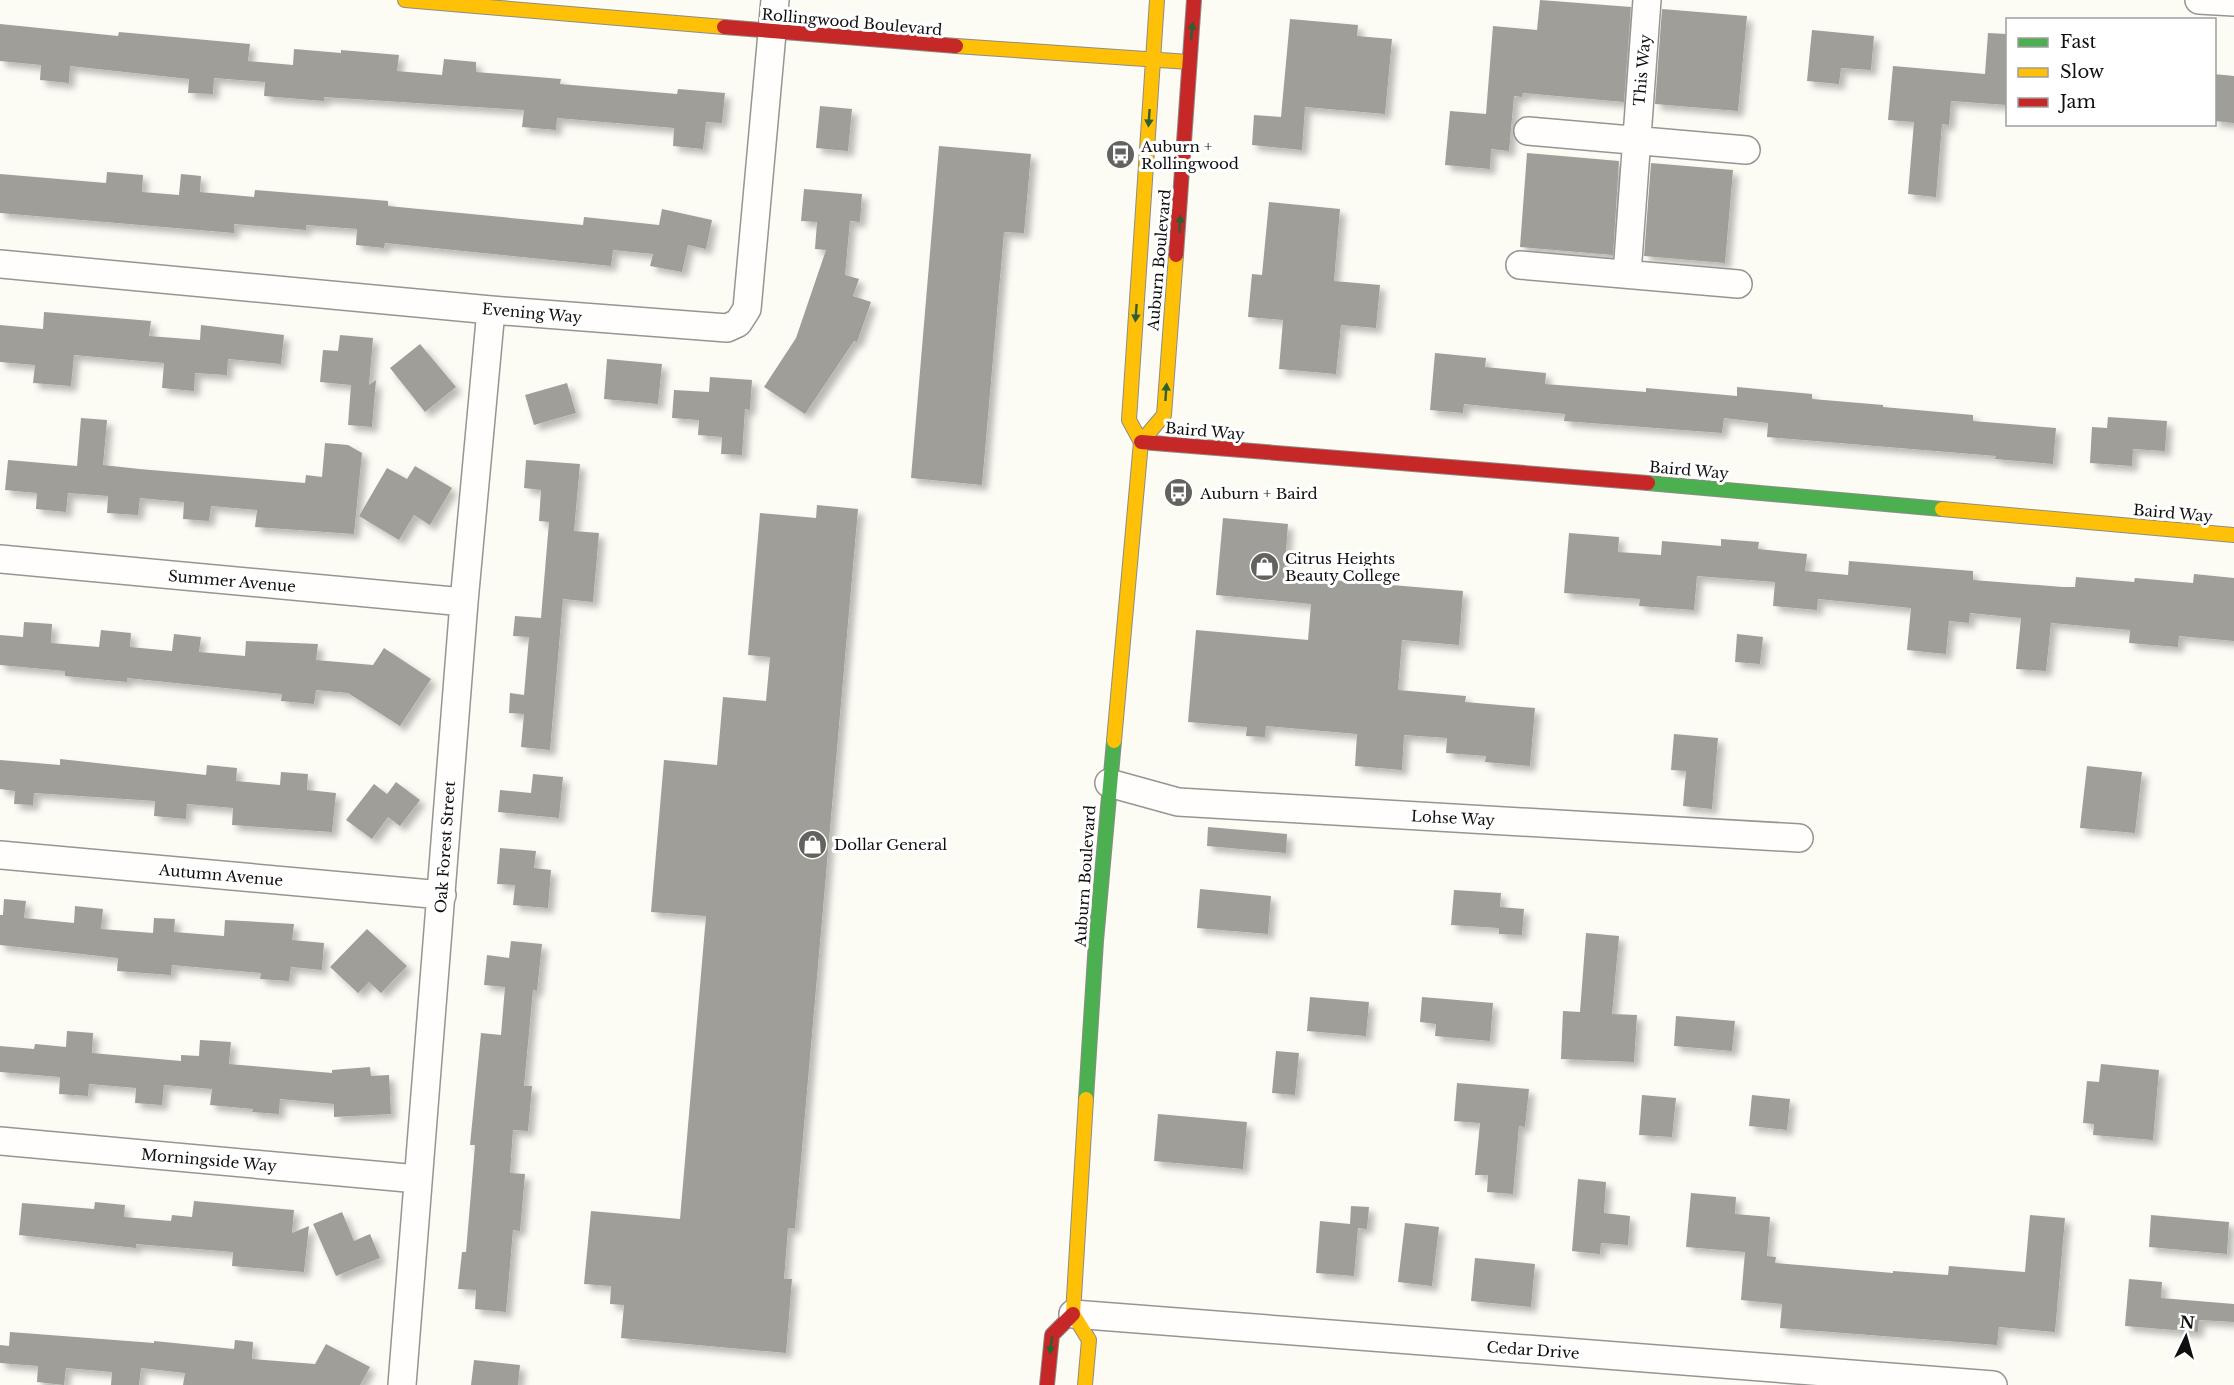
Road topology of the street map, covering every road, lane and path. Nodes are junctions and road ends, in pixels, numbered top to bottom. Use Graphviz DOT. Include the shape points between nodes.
graph roads {
  1 [pos="405,0"];
  2 [pos="775,0"];
  3 [pos="1156,0"];
  4 [pos="1194,0"];
  5 [pos="1647,0"];
  6 [pos="2199,0"];
  7 [pos="2234,2"];
  8 [pos="774,32"];
  9 [pos="1152,60"];
  10 [pos="1189,62"];
  11 [pos="1528,131"];
  12 [pos="1636,140"];
  13 [pos="1746,150"];
  14 [pos="0,264"];
  15 [pos="1520,266"];
  16 [pos="1627,274"];
  17 [pos="1738,284"];
  18 [pos="491,310"];
  19 [pos="1141,442"];
  20 [pos="2234,535"];
  21 [pos="0,559"];
  22 [pos="464,602"];
  23 [pos="1109,783"];
  24 [pos="1799,838"];
  25 [pos="0,855"];
  26 [pos="442,895"];
  27 [pos="0,1141"];
  28 [pos="418,1179"];
  29 [pos="1073,1314"];
  30 [pos="402,1385"];
  31 [pos="1047,1385"];
  32 [pos="1084,1385"];
  33 [pos="1993,1385"];
  1 -- 8 [label="main road, Rollingwood Boulevard"];
  2 -- 8 [label="street, Evening Way"];
  3 -- 9 [label="main road, Auburn Boulevard"];
  10 -- 4 [label="main road, Auburn Boulevard, one-way"];
  5 -- 12 [label="street, This Way"];
  6 -- 7 [label="street"];
  8 -- 9 [label="main road, Rollingwood Boulevard"];
  8 -- 18 [label="street, Evening Way" via="747,309 738,323 727,328"];
  9 -- 10 [label="main road, Rollingwood Boulevard"];
  9 -- 19 [label="main road, Auburn Boulevard, one-way" via="1129,420"];
  19 -- 10 [label="main road, Auburn Boulevard, one-way" via="1164,415"];
  11 -- 12 [label="street"];
  12 -- 13 [label="street"];
  12 -- 16 [label="street, This Way"];
  14 -- 18 [label="street, Evening Way"];
  15 -- 16 [label="street"];
  16 -- 17 [label="street"];
  18 -- 22 [label="street, Oak Forest Street"];
  19 -- 20 [label="main road, Baird Way"];
  19 -- 23 [label="main road, Auburn Boulevard"];
  21 -- 22 [label="street, Summer Avenue"];
  22 -- 26 [label="street, Oak Forest Street"];
  23 -- 24 [label="street, Lohse Way" via="1178,802"];
  23 -- 29 [label="main road, Auburn Boulevard"];
  25 -- 26 [label="street, Autumn Avenue"];
  26 -- 28 [label="street, Oak Forest Street"];
  27 -- 28 [label="street, Morningside Way"];
  28 -- 30 [label="street, Oak Forest Street"];
  29 -- 31 [label="main road, one-way" via="1052,1335"];
  29 -- 32 [label="main road" via="1089,1340"];
  29 -- 33 [label="street, Cedar Drive"];
}
